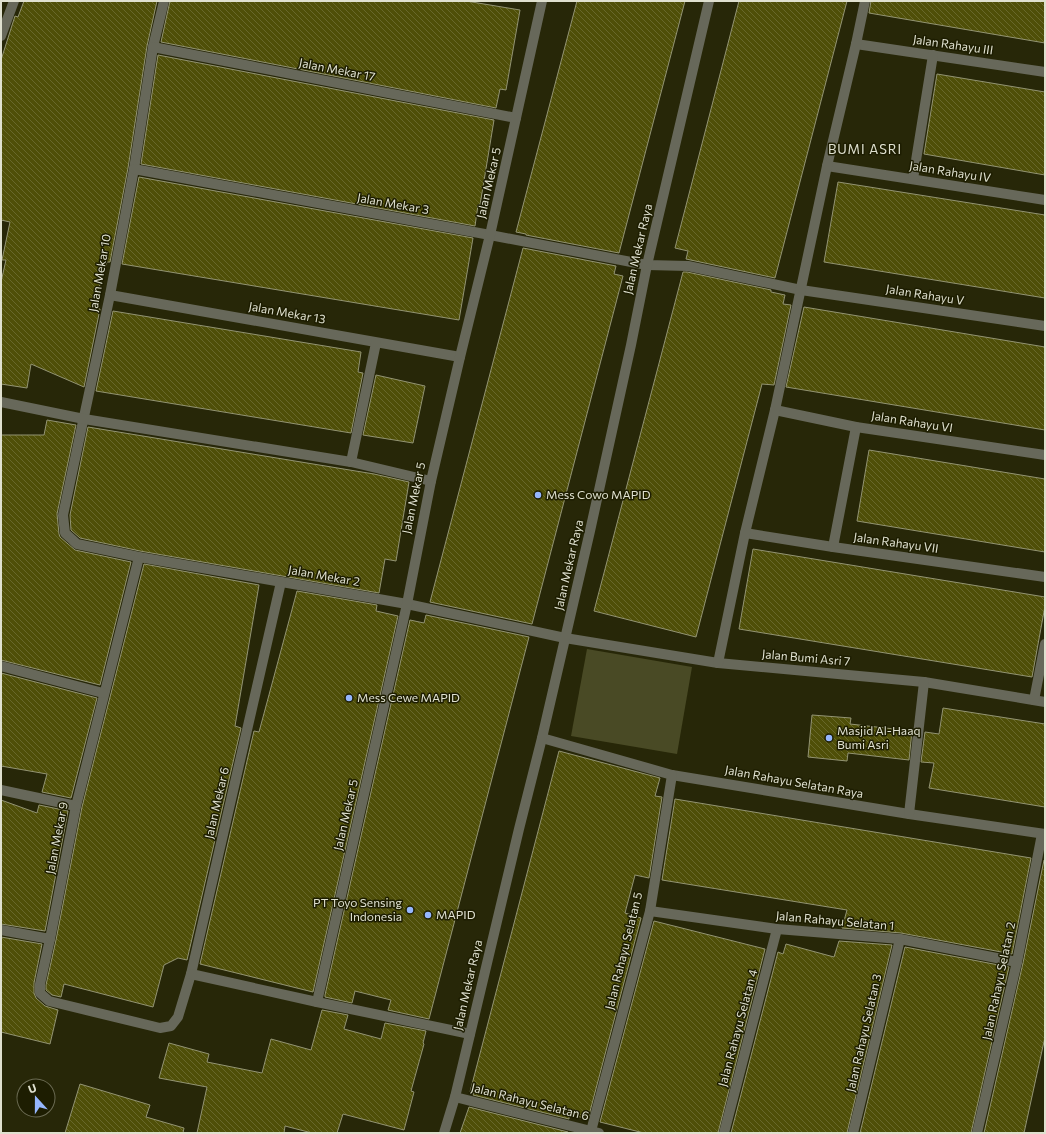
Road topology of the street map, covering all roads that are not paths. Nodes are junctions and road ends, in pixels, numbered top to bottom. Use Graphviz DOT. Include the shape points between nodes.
graph roads {
  1 [pos="14,1"];
  2 [pos="164,1"];
  3 [pos="542,1"];
  4 [pos="709,1"];
  5 [pos="865,1"];
  6 [pos="1,36"];
  7 [pos="856,44"];
  8 [pos="153,46"];
  9 [pos="933,55"];
  10 [pos="1045,72"];
  11 [pos="516,118"];
  12 [pos="827,166"];
  13 [pos="134,169"];
  14 [pos="913,179"];
  15 [pos="1045,200"];
  16 [pos="490,235"];
  17 [pos="647,265"];
  18 [pos="801,290"];
  19 [pos="110,295"];
  20 [pos="1045,326"];
  21 [pos="376,342"];
  22 [pos="460,357"];
  23 [pos="1,402"];
  24 [pos="775,410"];
  25 [pos="84,419"];
  26 [pos="856,427"];
  27 [pos="1045,455"];
  28 [pos="351,462"];
  29 [pos="431,481"];
  30 [pos="744,533"];
  31 [pos="77,544"];
  32 [pos="833,547"];
  33 [pos="139,556"];
  34 [pos="1045,577"];
  35 [pos="281,582"];
  36 [pos="407,604"];
  37 [pos="565,638"];
  38 [pos="1045,644"];
  39 [pos="718,663"];
  40 [pos="1,666"];
  41 [pos="924,682"];
  42 [pos="103,694"];
  43 [pos="1034,700"];
  44 [pos="1045,702"];
  45 [pos="542,738"];
  46 [pos="672,775"];
  47 [pos="1,790"];
  48 [pos="76,806"];
  49 [pos="909,814"];
  50 [pos="1044,834"];
  51 [pos="650,911"];
  52 [pos="777,929"];
  53 [pos="1,930"];
  54 [pos="50,939"];
  55 [pos="900,939"];
  56 [pos="1017,962"];
  57 [pos="191,974"];
  58 [pos="317,1002"];
  59 [pos="170,1026"];
  60 [pos="470,1034"];
  61 [pos="455,1096"];
  62 [pos="595,1132"];
  63 [pos="444,1133"];
  64 [pos="724,1133"];
  65 [pos="853,1133"];
  66 [pos="977,1133"];
  1 -- 6 [label="street"];
  2 -- 8 [label="street, Jalan Mekar 10"];
  3 -- 11 [label="street, Jalan Mekar 5"];
  4 -- 17 [label="street, Jalan Mekar Raya"];
  5 -- 7 [label="street"];
  7 -- 9 [label="street, Jalan Rahayu III"];
  7 -- 12 [label="street"];
  8 -- 11 [label="street, Jalan Mekar 17"];
  8 -- 13 [label="street, Jalan Mekar 10"];
  9 -- 10 [label="street, Jalan Rahayu III"];
  9 -- 14 [label="street"];
  11 -- 16 [label="street, Jalan Mekar 5"];
  12 -- 14 [label="street, Jalan Rahayu IV"];
  12 -- 18 [label="street"];
  13 -- 16 [label="street, Jalan Mekar 3"];
  13 -- 19 [label="street, Jalan Mekar 10"];
  14 -- 15 [label="street, Jalan Rahayu IV"];
  16 -- 17 [label="street, Jalan Mekar 3"];
  16 -- 22 [label="street, Jalan Mekar 5"];
  17 -- 18 [label="street, Jalan Rahayu V" via="688,266"];
  17 -- 37 [label="street, Jalan Mekar Raya"];
  18 -- 20 [label="street, Jalan Rahayu V"];
  18 -- 24 [label="street"];
  19 -- 21 [label="street, Jalan Mekar 13"];
  19 -- 25 [label="street, Jalan Mekar 10"];
  21 -- 22 [label="street, Jalan Mekar 13"];
  21 -- 28 [label="street"];
  22 -- 29 [label="street, Jalan Mekar 5"];
  23 -- 25 [label="street"];
  24 -- 26 [label="street, Jalan Rahayu VI"];
  24 -- 30 [label="street"];
  25 -- 28 [label="street"];
  25 -- 31 [label="street, Jalan Mekar 10" via="63,516 65,533"];
  26 -- 27 [label="street, Jalan Rahayu VI"];
  26 -- 32 [label="street"];
  28 -- 29 [label="street"];
  29 -- 36 [label="street, Jalan Mekar 5"];
  30 -- 32 [label="street, Jalan Rahayu VII"];
  30 -- 39 [label="street"];
  31 -- 33 [label="street, Jalan Mekar 2"];
  32 -- 34 [label="street, Jalan Rahayu VII"];
  33 -- 35 [label="street, Jalan Mekar 2"];
  33 -- 42 [label="street, Jalan Mekar 9"];
  35 -- 36 [label="street, Jalan Mekar 2"];
  35 -- 57 [label="street, Jalan Mekar 6"];
  36 -- 37 [label="street, Jalan Mekar 2"];
  36 -- 58 [label="street, Jalan Mekar 5"];
  37 -- 39 [label="street, Jalan Bumi Asri 7"];
  37 -- 45 [label="street, Jalan Mekar Raya"];
  38 -- 43 [label="street"];
  39 -- 41 [label="street, Jalan Bumi Asri 7"];
  40 -- 42 [label="street"];
  41 -- 43 [label="street, Jalan Bumi Asri 7"];
  41 -- 49 [label="street"];
  42 -- 48 [label="street, Jalan Mekar 9"];
  43 -- 44 [label="street, Jalan Bumi Asri 7"];
  45 -- 46 [label="street, Jalan Rahayu Selatan Raya"];
  45 -- 60 [label="street, Jalan Mekar Raya"];
  46 -- 49 [label="street, Jalan Rahayu Selatan Raya"];
  46 -- 51 [label="street, Jalan Rahayu Selatan 5"];
  47 -- 48 [label="street"];
  48 -- 54 [label="street, Jalan Mekar 9"];
  49 -- 50 [label="street, Jalan Rahayu Selatan Raya"];
  50 -- 56 [label="street, Jalan Rahayu Selatan 2"];
  51 -- 52 [label="street, Jalan Rahayu Selatan 1"];
  51 -- 62 [label="street, Jalan Rahayu Selatan 5"];
  52 -- 55 [label="street, Jalan Rahayu Selatan 1"];
  52 -- 64 [label="street, Jalan Rahayu Selatan 4"];
  53 -- 54 [label="street"];
  54 -- 59 [label="street, Jalan Mekar 9" via="40,984 40,993 49,1001 160,1028"];
  55 -- 56 [label="street, Jalan Rahayu Selatan 1"];
  55 -- 65 [label="street, Jalan Rahayu Selatan 3"];
  56 -- 66 [label="street, Jalan Rahayu Selatan 2"];
  57 -- 58 [label="street"];
  57 -- 59 [label="street, Jalan Mekar 6" via="178,1017"];
  58 -- 60 [label="street"];
  60 -- 61 [label="street, Jalan Mekar Raya"];
  61 -- 62 [label="street, Jalan Rahayu Selatan 6"];
  61 -- 63 [label="street, Jalan Mekar Raya"];
}
